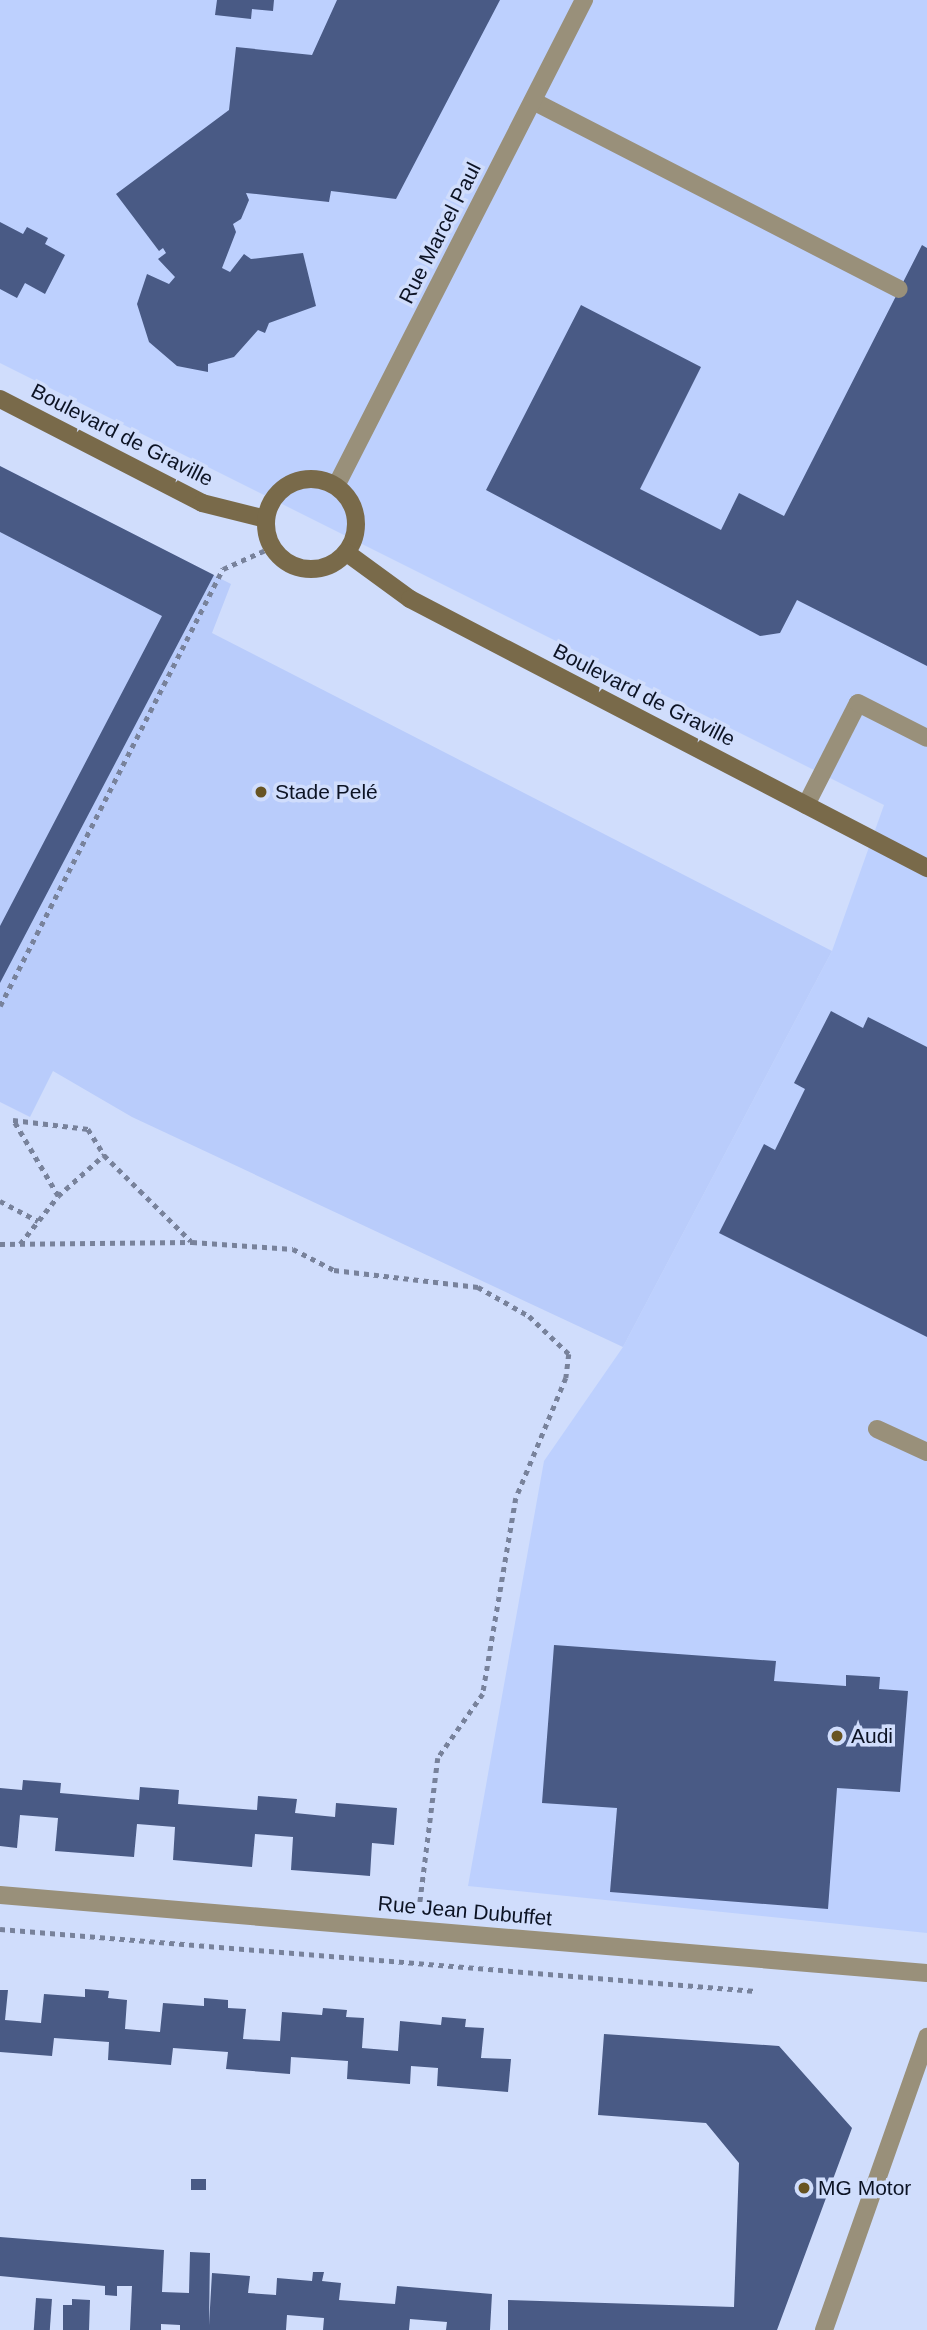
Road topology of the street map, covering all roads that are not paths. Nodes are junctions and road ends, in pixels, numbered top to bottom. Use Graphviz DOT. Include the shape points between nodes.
graph roads {
  1 [pos="584,0"];
  2 [pos="533,101"];
  3 [pos="899,289"];
  4 [pos="0,399"];
  5 [pos="337,486"];
  6 [pos="266,519"];
  7 [pos="347,552"];
  8 [pos="927,738"];
  9 [pos="806,805"];
  10 [pos="927,868"];
  11 [pos="877,1429"];
  12 [pos="927,1452"];
  13 [pos="0,1895"];
  14 [pos="927,1973"];
  15 [pos="927,2038"];
  16 [pos="824,2330"];
  1 -- 2 [label="street, Rue Marcel Paul"];
  2 -- 3 [label="street"];
  2 -- 5 [label="street, Rue Marcel Paul"];
  4 -- 6 [label="street, Boulevard de Graville" via="202,503"];
  5 -- 6 [label="street" via="307,478 292,483 279,492"];
  5 -- 7 [label="street" via="355,510 356,532"];
  6 -- 7 [label="street" via="272,548 281,559 308,570 323,569"];
  7 -- 9 [label="street, Boulevard de Graville" via="410,599"];
  8 -- 9 [label="street" via="858,703"];
  9 -- 10 [label="street, Boulevard de Graville"];
  11 -- 12 [label="street"];
  13 -- 14 [label="street, Rue Jean Dubuffet"];
  15 -- 16 [label="street"];
}
